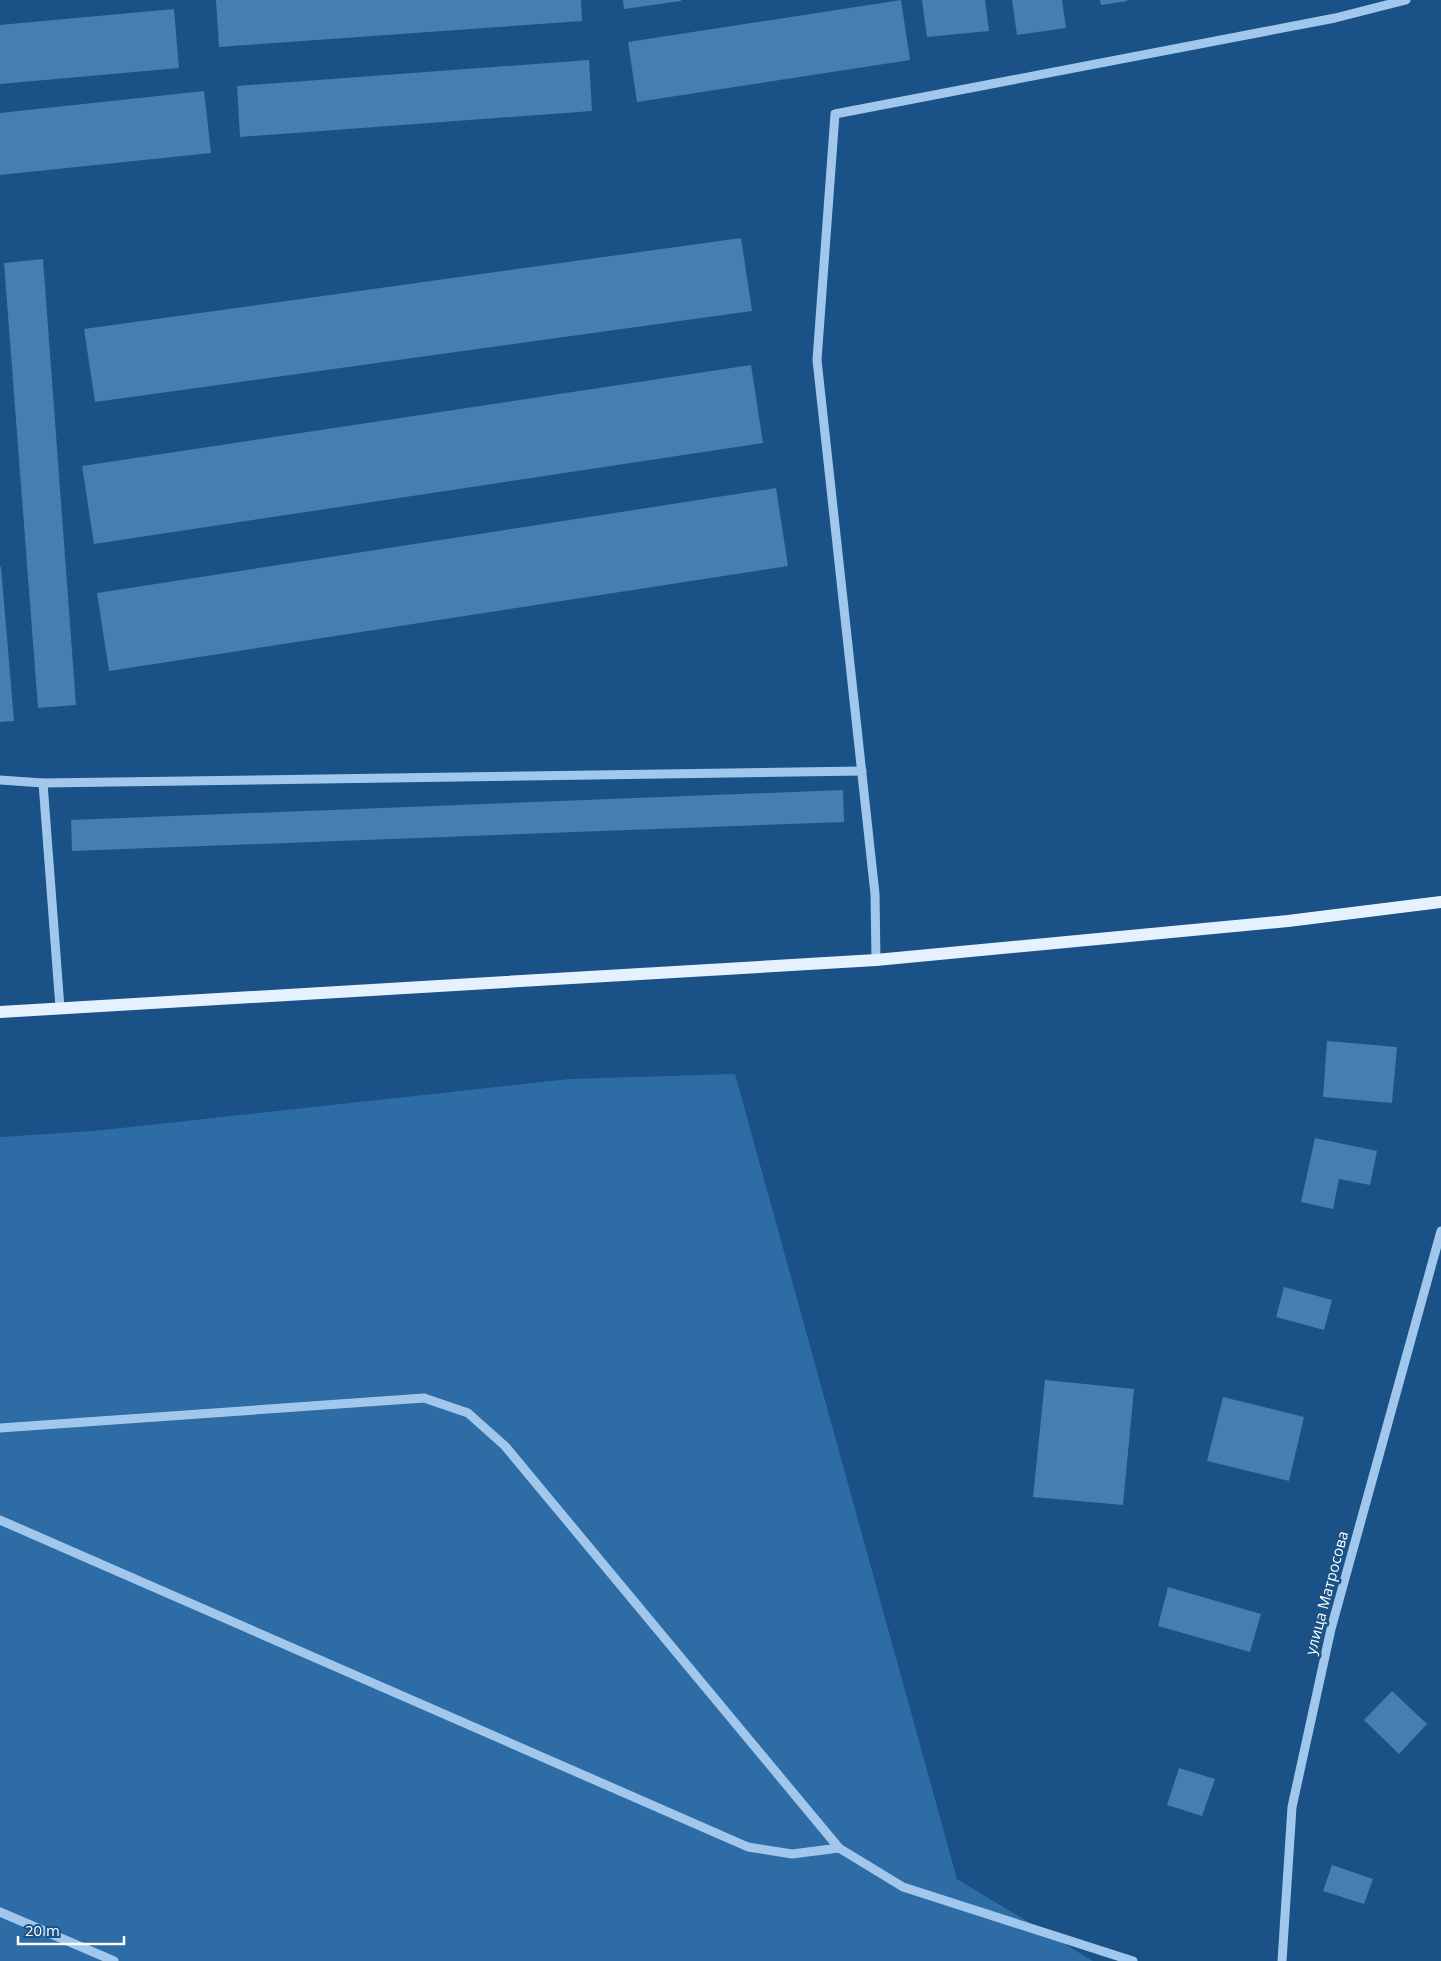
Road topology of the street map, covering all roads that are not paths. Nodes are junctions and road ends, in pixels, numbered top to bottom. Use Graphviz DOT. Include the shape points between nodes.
graph roads {
  1 [pos="1406,0"];
  2 [pos="862,771"];
  3 [pos="0,780"];
  4 [pos="43,783"];
  5 [pos="1441,902"];
  6 [pos="876,960"];
  7 [pos="60,1008"];
  8 [pos="0,1012"];
  9 [pos="1440,1236"];
  10 [pos="0,1428"];
  11 [pos="0,1520"];
  12 [pos="839,1848"];
  13 [pos="0,1912"];
  14 [pos="114,1961"];
  15 [pos="1132,1961"];
  16 [pos="1282,1961"];
  1 -- 2 [label="street" via="1335,18 835,114 817,360"];
  2 -- 4 [label="street"];
  2 -- 6 [label="street" via="875,894"];
  3 -- 4 [label="street"];
  4 -- 7 [label="street"];
  5 -- 6 [label="main road" via="1288,921"];
  6 -- 7 [label="main road"];
  7 -- 8 [label="main road"];
  9 -- 16 [label="street, улица Матросова" via="1330,1630 1292,1807"];
  10 -- 12 [label="street" via="424,1398 468,1412 505,1446"];
  11 -- 12 [label="street" via="748,1847 792,1854"];
  12 -- 15 [label="street" via="903,1887"];
  13 -- 14 [label="street"];
}
